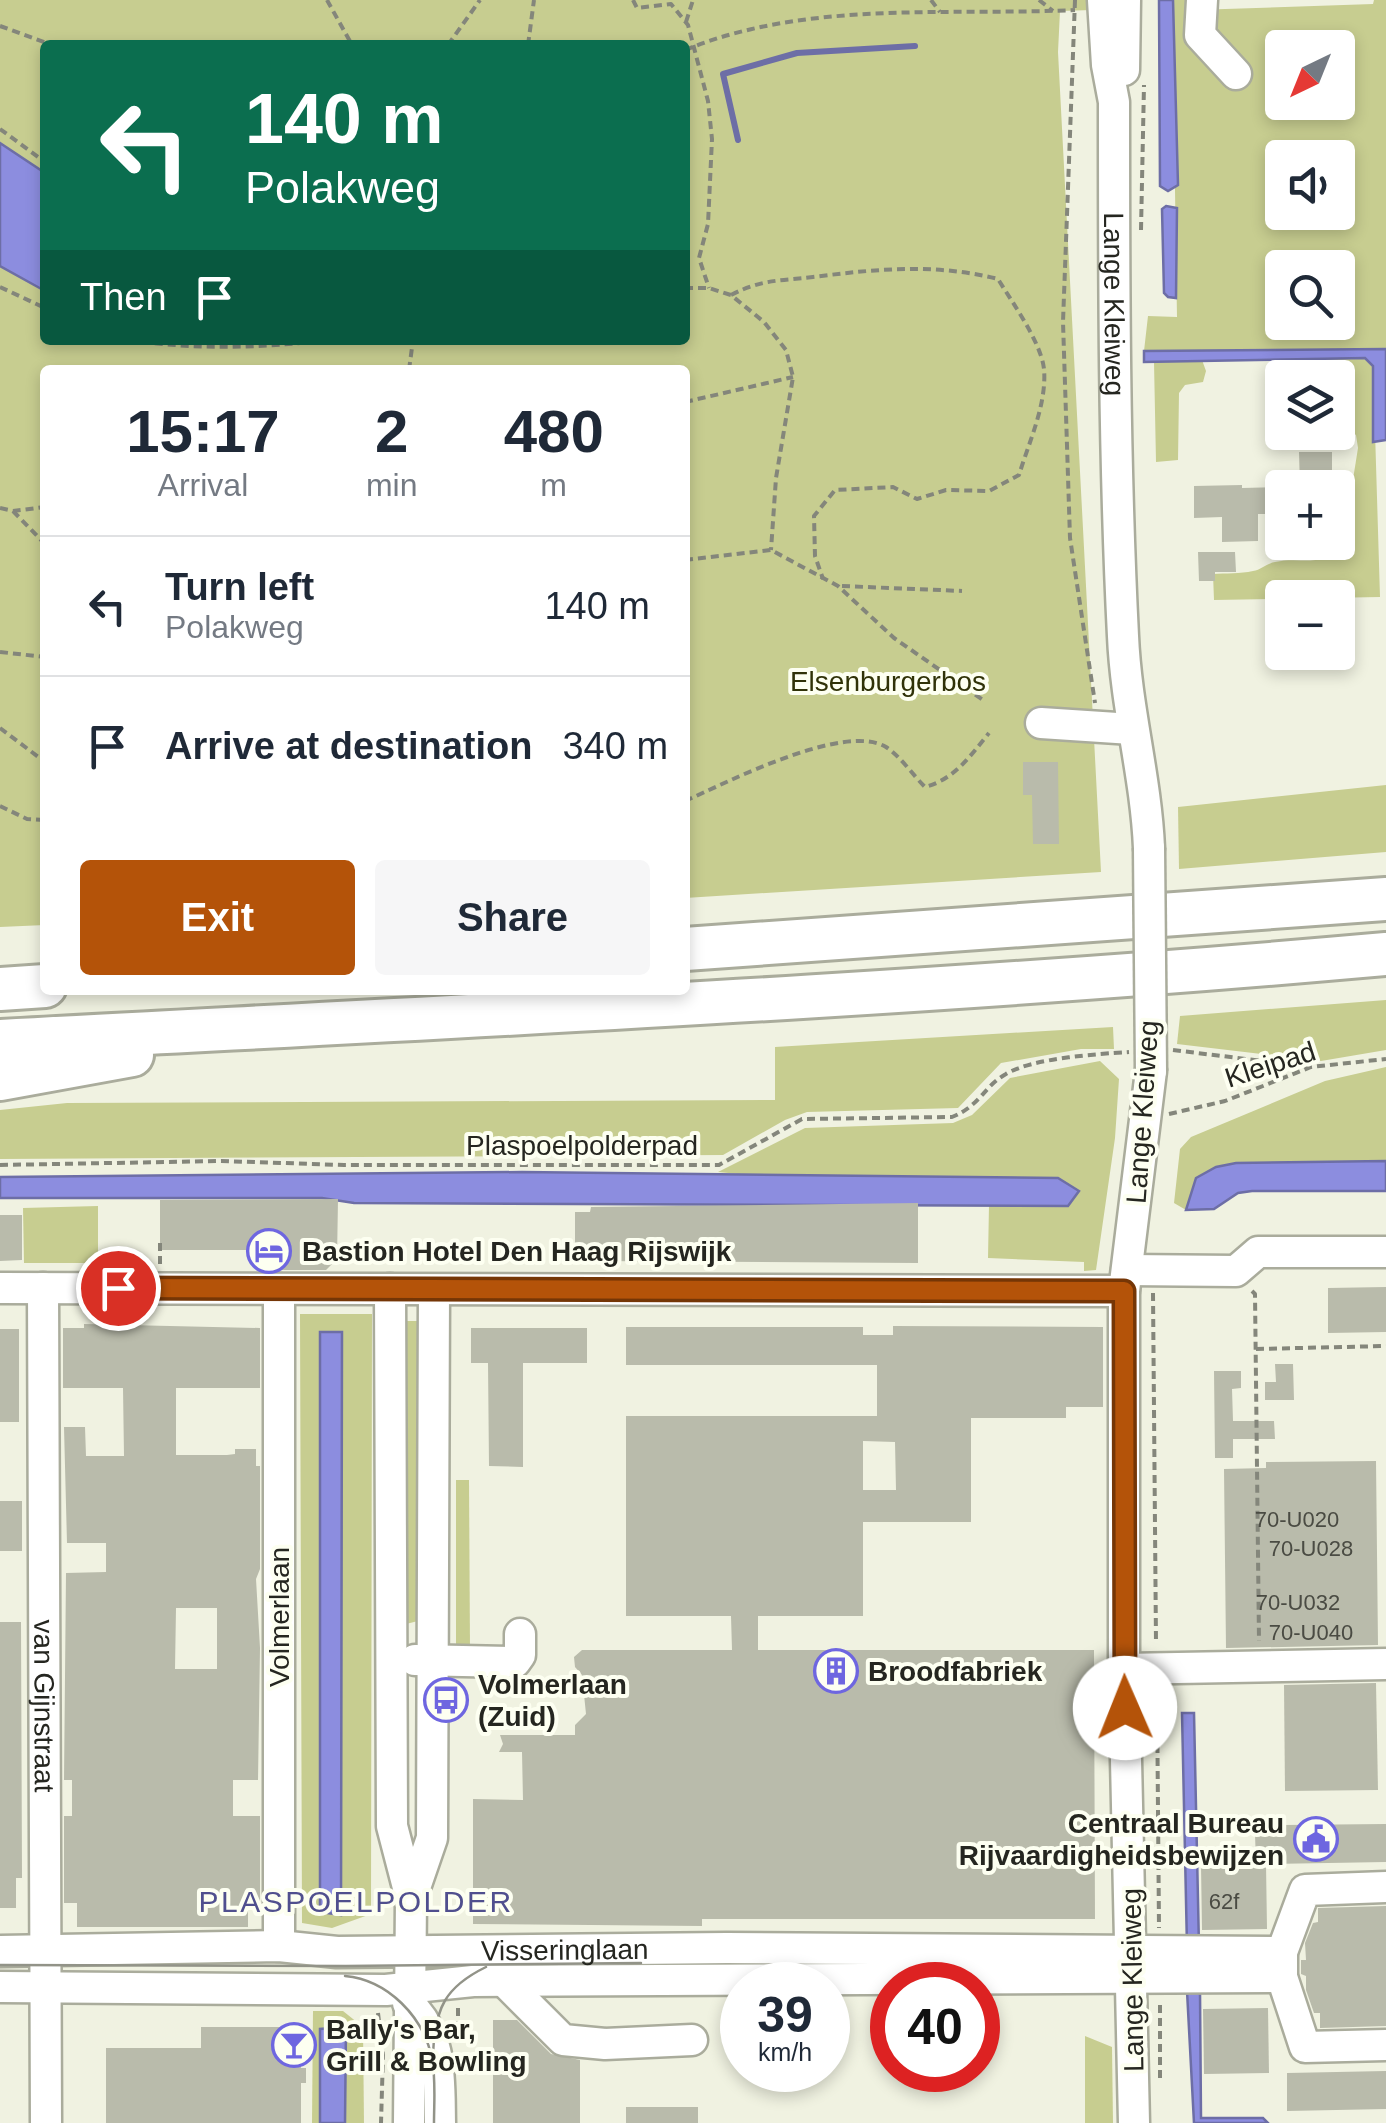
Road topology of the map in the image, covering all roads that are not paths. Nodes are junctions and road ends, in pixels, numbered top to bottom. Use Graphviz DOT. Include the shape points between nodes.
graph roads {
  1 [pos="1125,0"];
  2 [pos="1202,0"];
  3 [pos="1089,5"];
  4 [pos="1236,74"];
  5 [pos="1114,102"];
  6 [pos="1041,724"];
  7 [pos="1132,728"];
  8 [pos="1386,898"];
  9 [pos="690,948"];
  10 [pos="1386,954"];
  11 [pos="40,986"];
  12 [pos="0,989"];
  13 [pos="270,1026"];
  14 [pos="0,1041"];
  15 [pos="0,1079"];
  16 [pos="1386,1252"];
  17 [pos="1134,1277"];
  18 [pos="0,1288"];
  19 [pos="44,1288"];
  20 [pos="279,1289"];
  21 [pos="390,1290"];
  22 [pos="434,1290"];
  23 [pos="520,1634"];
  24 [pos="392,1660"];
  25 [pos="433,1660"];
  26 [pos="1386,1664"];
  27 [pos="1124,1669"];
  28 [pos="1386,1887"];
  29 [pos="411,1899"];
  30 [pos="280,1946"];
  31 [pos="46,1950"];
  32 [pos="410,1951"];
  33 [pos="0,1952"];
  34 [pos="1146,1964"];
  35 [pos="1282,1964"];
  36 [pos="504,1981"];
  37 [pos="45,1986"];
  38 [pos="0,1987"];
  39 [pos="409,1996"];
  40 [pos="692,2040"];
  41 [pos="1386,2045"];
  42 [pos="46,2123"];
  43 [pos="409,2123"];
  44 [pos="440,2123"];
  45 [pos="1134,2123"];
  1 -- 5 [label="street, Lange Kleiweg" via="1126,66"];
  2 -- 4 [label="street" via="1200,34"];
  3 -- 5 [label="street, Lange Kleiweg"];
  5 -- 7 [label="street, Lange Kleiweg" via="1122,640"];
  6 -- 7 [label="street"];
  7 -- 17 [label="street, Lange Kleiweg, bridge" via="1147,798 1150,1058"];
  8 -- 9 [label="highway"];
  10 -- 13 [label="highway"];
  11 -- 12 [label="highway"];
  13 -- 14 [label="highway"];
  13 -- 15 [label="highway"];
  16 -- 17 [label="street" via="1258,1252 1236,1271"];
  17 -- 22 [label="street"];
  17 -- 27 [label="street, Lange Kleiweg"];
  18 -- 19 [label="street"];
  19 -- 20 [label="street"];
  19 -- 31 [label="street, van Gijnstraat"];
  20 -- 21 [label="street"];
  20 -- 30 [label="street, Volmerlaan"];
  21 -- 22 [label="street"];
  21 -- 24 [label="street"];
  22 -- 25 [label="street"];
  23 -- 25 [label="street" via="515,1662"];
  24 -- 25 [label="street"];
  24 -- 29 [label="street" via="392,1826"];
  25 -- 29 [label="street" via="432,1838"];
  26 -- 27 [label="street"];
  27 -- 34 [label="street, Lange Kleiweg"];
  28 -- 35 [label="street" via="1304,1890"];
  29 -- 32 [label="street"];
  30 -- 31 [label="street, Visseringlaan"];
  30 -- 32 [label="street, Visseringlaan"];
  31 -- 33 [label="street, Visseringlaan"];
  31 -- 37 [label="street, van Gijnstraat"];
  32 -- 34 [label="street, Visseringlaan"];
  32 -- 39 [label="street"];
  34 -- 35 [label="street"];
  34 -- 36 [label="street, Visseringlaan"];
  34 -- 45 [label="street, Lange Kleiweg"];
  35 -- 41 [label="street" via="1306,2047"];
  36 -- 39 [label="street, Visseringlaan" via="457,1982"];
  36 -- 40 [label="street" via="564,2040"];
  37 -- 38 [label="street, Visseringlaan"];
  37 -- 39 [label="street, Visseringlaan"];
  37 -- 42 [label="street, van Gijnstraat"];
  39 -- 43 [label="street"];
  39 -- 44 [label="street" via="435,2045"];
}
